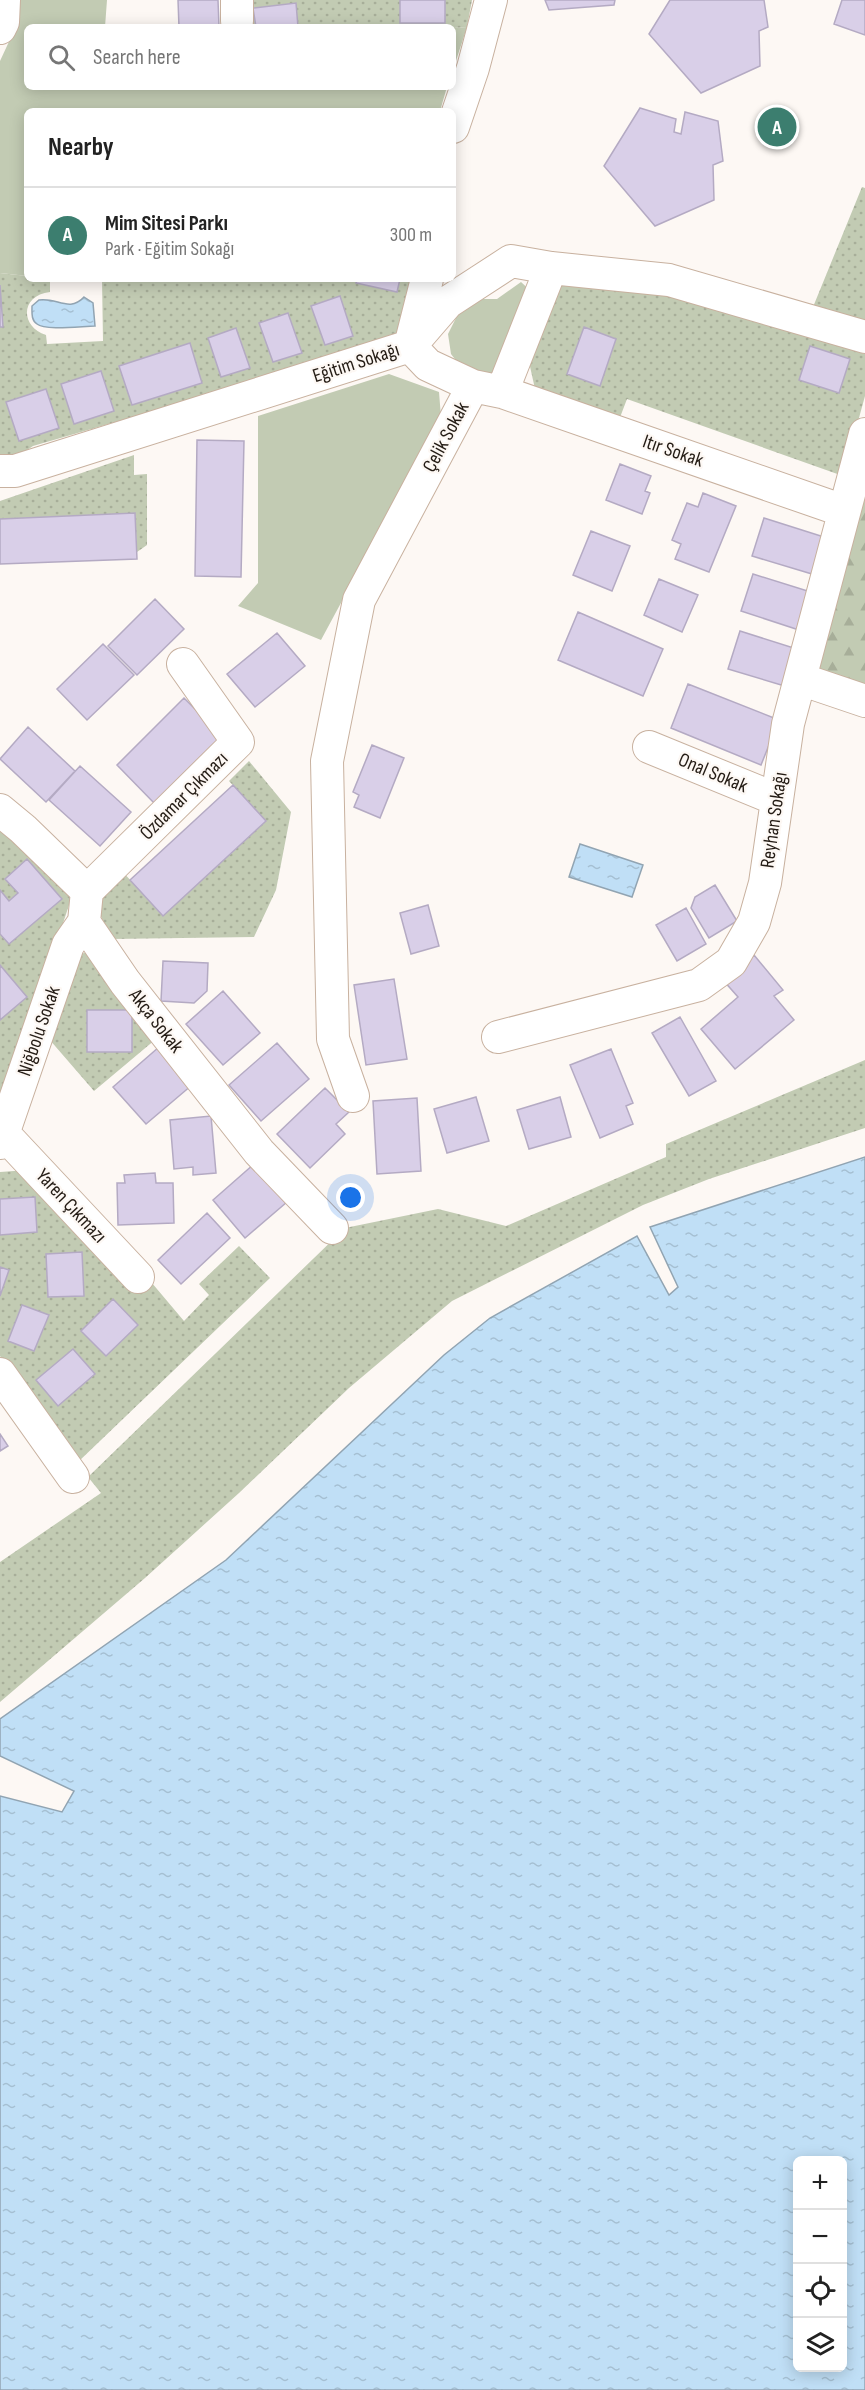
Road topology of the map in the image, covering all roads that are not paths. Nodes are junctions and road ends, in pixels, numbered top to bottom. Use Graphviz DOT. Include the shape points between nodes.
graph roads {
  1 [pos="4,0"];
  2 [pos="491,0"];
  3 [pos="0,28"];
  4 [pos="456,118"];
  5 [pos="551,268"];
  6 [pos="426,282"];
  7 [pos="865,337"];
  8 [pos="410,346"];
  9 [pos="488,389"];
  10 [pos="865,434"];
  11 [pos="0,471"];
  12 [pos="844,511"];
  13 [pos="183,664"];
  14 [pos="800,679"];
  15 [pos="865,701"];
  16 [pos="650,747"];
  17 [pos="776,799"];
  18 [pos="0,810"];
  19 [pos="87,891"];
  20 [pos="84,922"];
  21 [pos="498,1037"];
  22 [pos="353,1096"];
  23 [pos="2,1138"];
  24 [pos="332,1228"];
  25 [pos="138,1278"];
  26 [pos="0,1374"];
  27 [pos="73,1476"];
  1 -- 3 [label="street"];
  2 -- 4 [label="street"];
  5 -- 7 [label="street, Eğitim Sokağı" via="669,280"];
  5 -- 8 [label="street, Eğitim Sokağı" via="511,261 448,302"];
  5 -- 9 [label="street, Çelik Sokak"];
  6 -- 8 [label="street"];
  8 -- 9 [label="street, Itır Sokak" via="428,365"];
  8 -- 11 [label="street, Eğitim Sokağı" via="15,471"];
  9 -- 12 [label="street, Itır Sokak"];
  9 -- 22 [label="street, Çelik Sokak" via="359,600 327,762 333,1039"];
  10 -- 12 [label="street, Reyhan Sokağı"];
  12 -- 14 [label="street, Reyhan Sokağı"];
  13 -- 19 [label="street, Özdamar Çıkmazı" via="238,742"];
  14 -- 15 [label="street"];
  14 -- 17 [label="street, Reyhan Sokağı"];
  16 -- 17 [label="street, Onal Sokak"];
  17 -- 21 [label="street, Reyhan Sokağı" via="765,883 754,922 731,962 699,985"];
  18 -- 19 [label="street"];
  19 -- 20 [label="street"];
  20 -- 23 [label="street, Niğbolu Sokak" via="68,945"];
  20 -- 24 [label="street, Akça Sokak" via="125,982 259,1152"];
  23 -- 25 [label="street, Yaren Çıkmazı"];
  26 -- 27 [label="street"];
}
